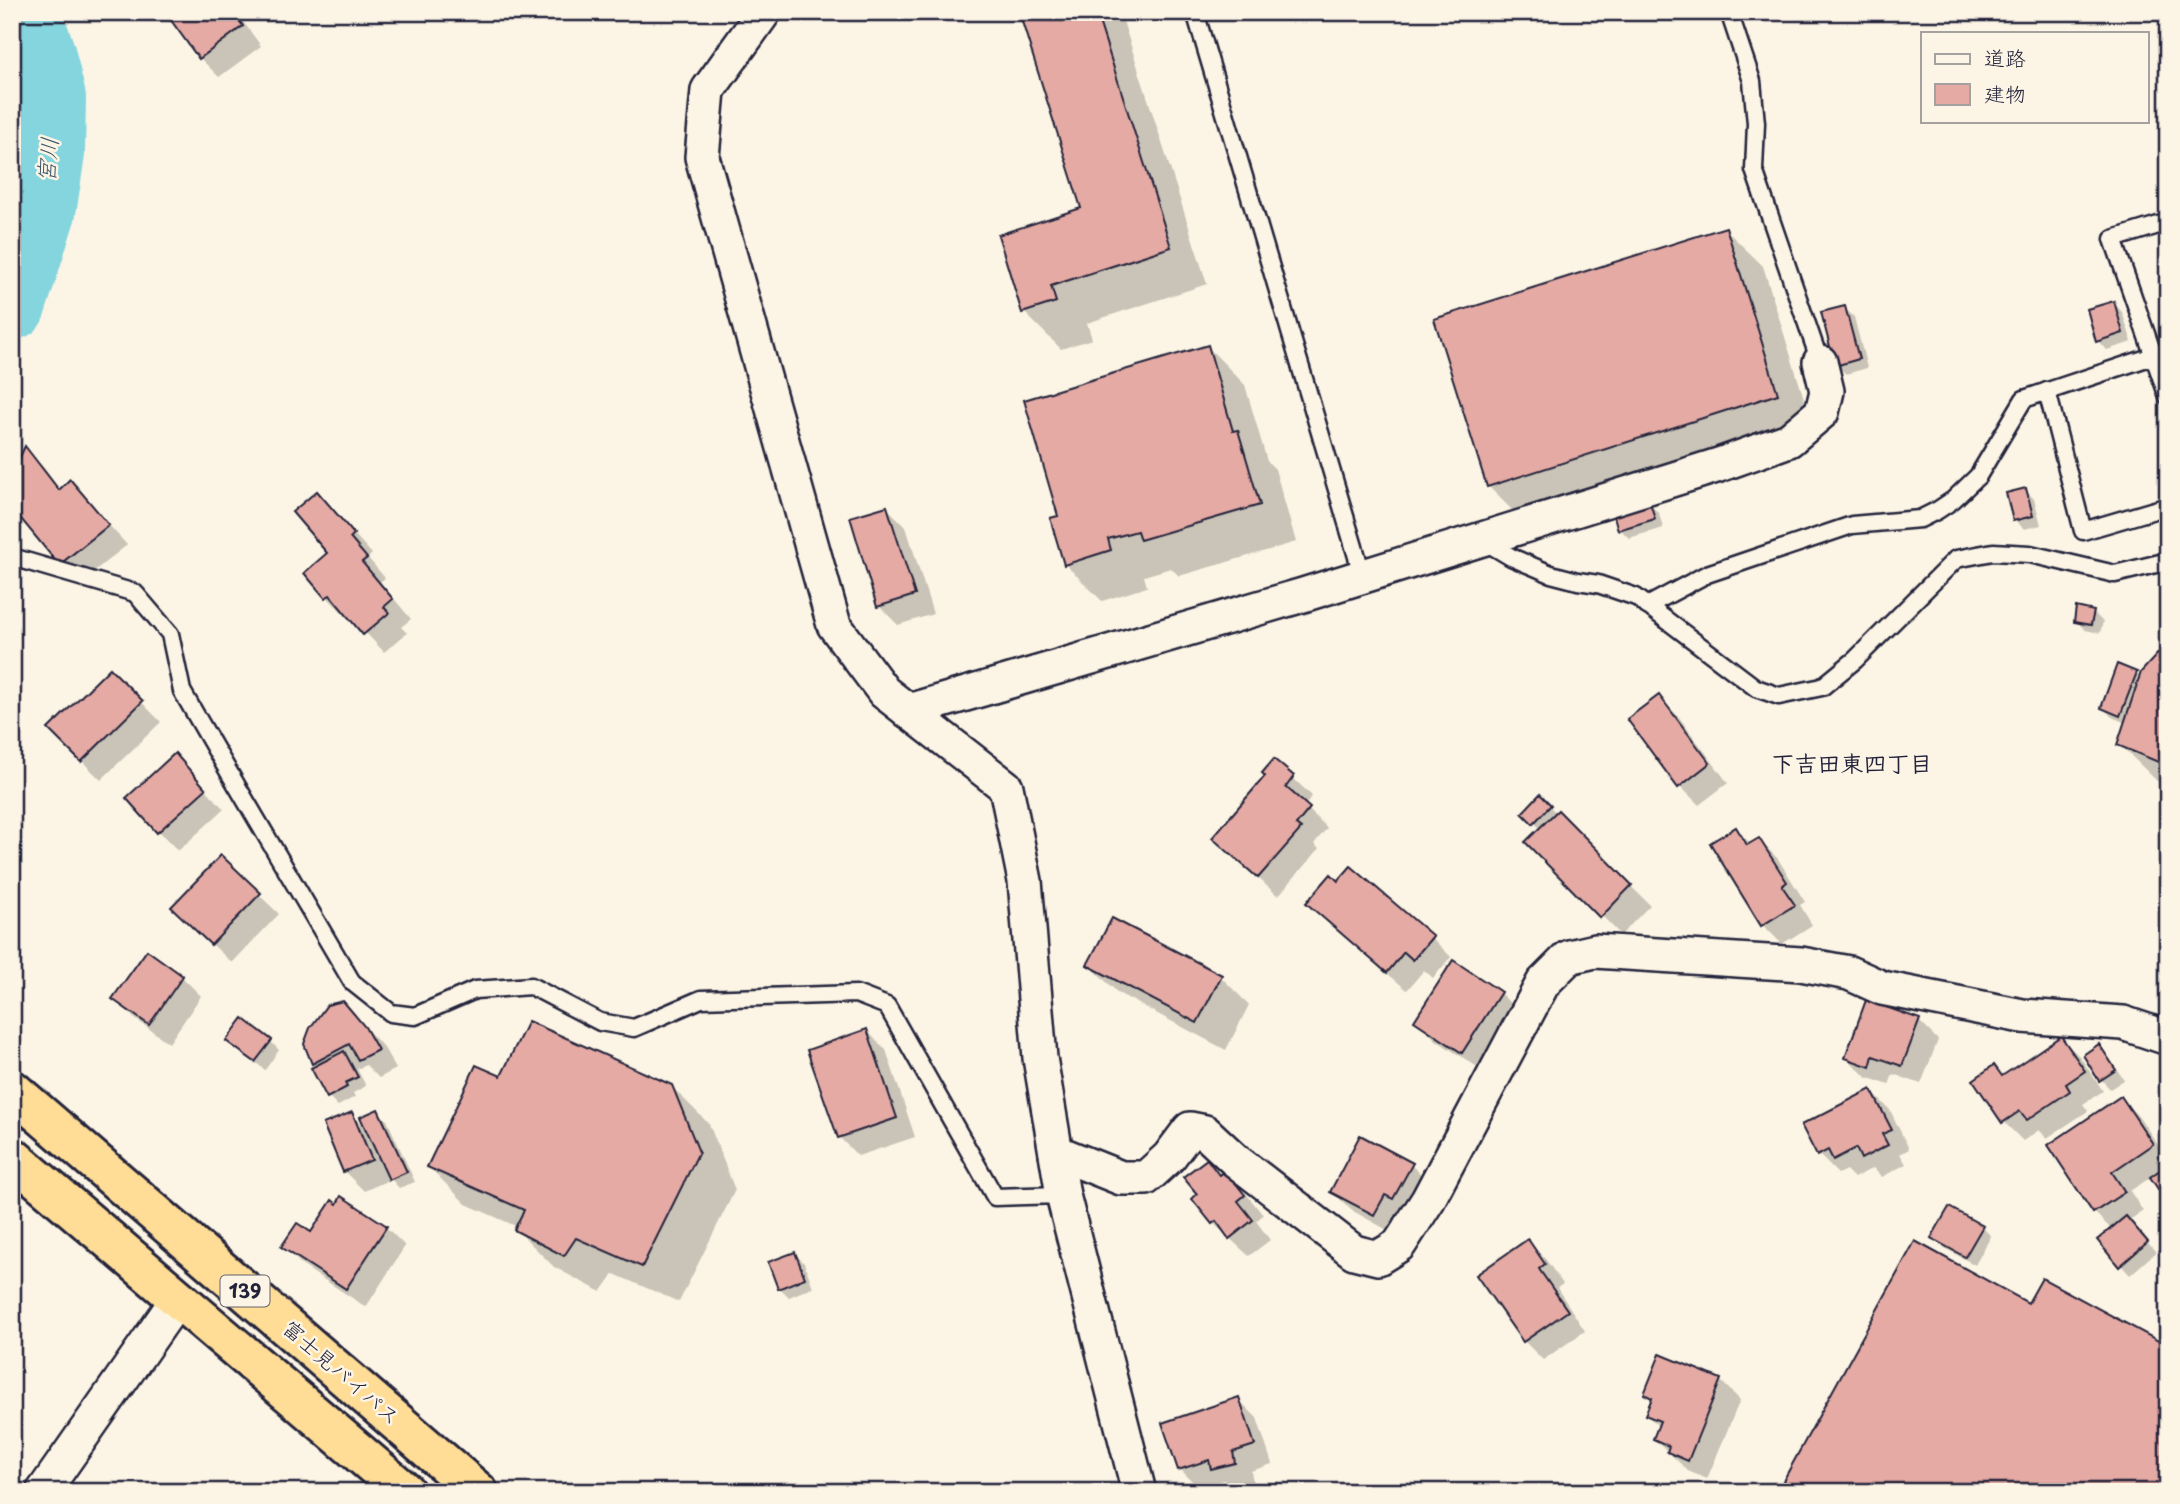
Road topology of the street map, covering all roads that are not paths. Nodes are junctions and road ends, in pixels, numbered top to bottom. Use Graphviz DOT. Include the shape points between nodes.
graph roads {
  1 [pos="765,12"];
  2 [pos="1195,12"];
  3 [pos="1730,12"];
  4 [pos="2168,222"];
  5 [pos="2161,354"];
  6 [pos="1820,362"];
  7 [pos="2047,391"];
  8 [pos="2168,397"];
  9 [pos="2168,506"];
  10 [pos="1482,540"];
  11 [pos="12,557"];
  12 [pos="2168,559"];
  13 [pos="1363,577"];
  14 [pos="1647,606"];
  15 [pos="908,710"];
  16 [pos="2168,1038"];
  17 [pos="12,1090"];
  18 [pos="1056,1152"];
  19 [pos="12,1157"];
  20 [pos="1063,1195"];
  21 [pos="179,1297"];
  22 [pos="43,1492"];
  23 [pos="405,1492"];
  24 [pos="478,1492"];
  25 [pos="1139,1492"];
  1 -- 15 [label="street" via="708,90 702,157 834,625 884,692"];
  2 -- 13 [label="lane"];
  3 -- 6 [label="lane" via="1752,81 1754,170"];
  4 -- 5 [label="lane" via="2113,239"];
  5 -- 7 [label="lane"];
  5 -- 8 [label="lane"];
  6 -- 10 [label="street" via="1827,391 1822,412 1789,440"];
  7 -- 9 [label="lane" via="2083,531"];
  7 -- 14 [label="lane" via="2024,399 1978,476 1938,510 1920,519 1852,525 1707,574"];
  10 -- 13 [label="street"];
  10 -- 14 [label="lane" via="1551,574 1598,584 1636,597"];
  11 -- 20 [label="lane" via="135,593 170,634 182,691 220,757 352,982 391,1013 415,1016 475,990 531,986 600,1022 634,1028 701,999 856,994 887,1006 995,1197"];
  12 -- 14 [label="lane" via="2115,573 2030,554 1993,552 1956,559 1822,687 1779,696 1756,688"];
  13 -- 15 [label="street"];
  15 -- 18 [label="street" via="1006,787 1025,881 1040,1058"];
  16 -- 18 [label="street" via="2123,1023 2022,1016 1882,988 1849,973 1801,964 1595,951 1569,957 1543,983 1428,1200 1399,1245 1378,1258 1354,1252 1234,1160 1205,1132 1190,1129 1146,1178 1121,1178"];
  17 -- 24 [label="highway, 富士見バイパス / 139"];
  18 -- 20 [label="street"];
  19 -- 21 [label="highway, 139"];
  20 -- 25 [label="street"];
  21 -- 22 [label="street"];
  21 -- 23 [label="highway, 139"];
}
